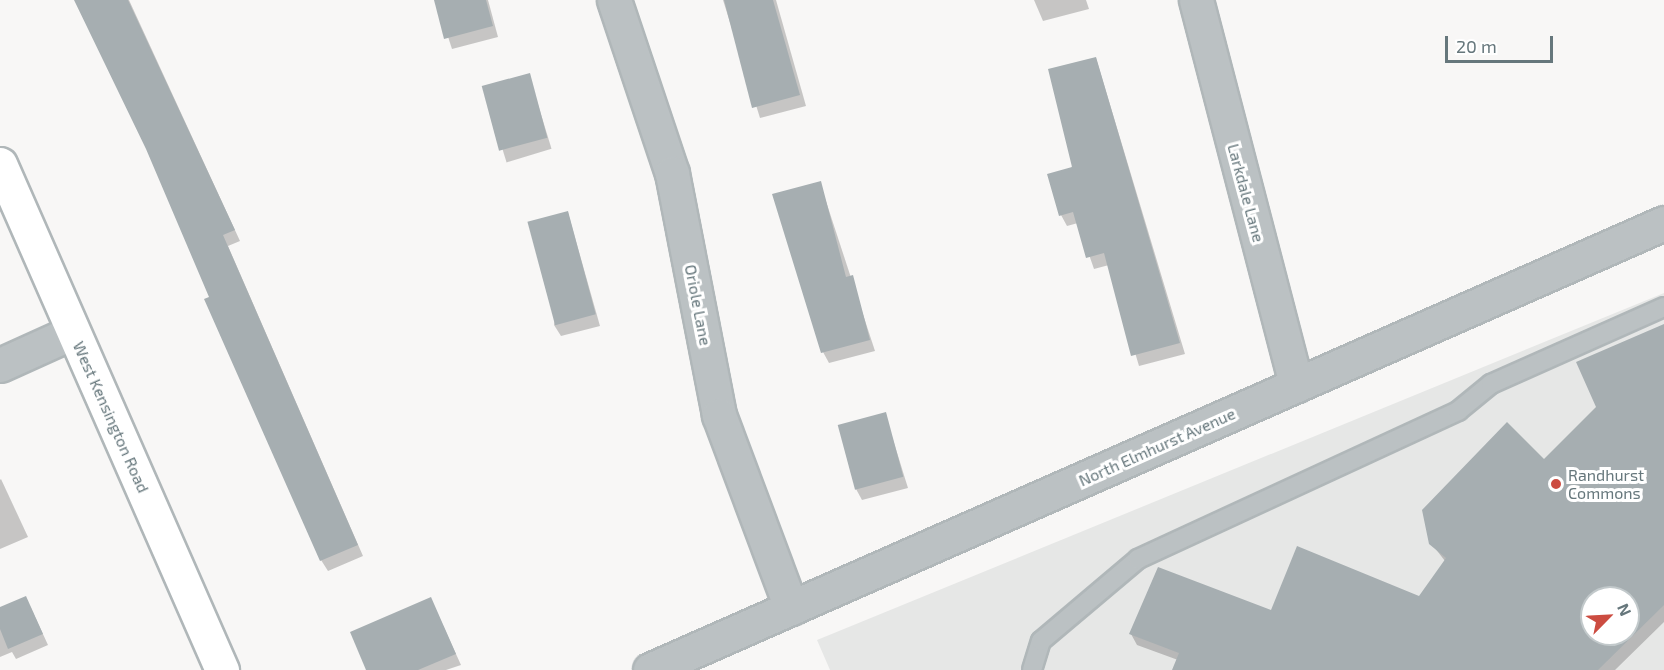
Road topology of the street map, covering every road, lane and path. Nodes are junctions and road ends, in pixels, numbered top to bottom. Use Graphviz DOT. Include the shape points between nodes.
graph roads {
  1 [pos="614,0"];
  2 [pos="1196,0"];
  3 [pos="0,165"];
  4 [pos="1664,223"];
  5 [pos="1664,307"];
  6 [pos="73,332"];
  7 [pos="0,365"];
  8 [pos="1296,385"];
  9 [pos="791,608"];
  10 [pos="222,670"];
  11 [pos="650,670"];
  12 [pos="1032,670"];
  1 -- 9 [label="street, Oriole Lane" via="672,173 719,415"];
  2 -- 8 [label="street, Larkdale Lane"];
  3 -- 6 [label="main road, West Kensington Road"];
  4 -- 8 [label="street, North Elmhurst Avenue"];
  5 -- 12 [label="lane" via="1491,384 1458,411 1138,559 1041,641"];
  6 -- 7 [label="street"];
  6 -- 10 [label="main road, West Kensington Road"];
  8 -- 9 [label="street, North Elmhurst Avenue"];
  9 -- 11 [label="street, North Elmhurst Avenue"];
}
